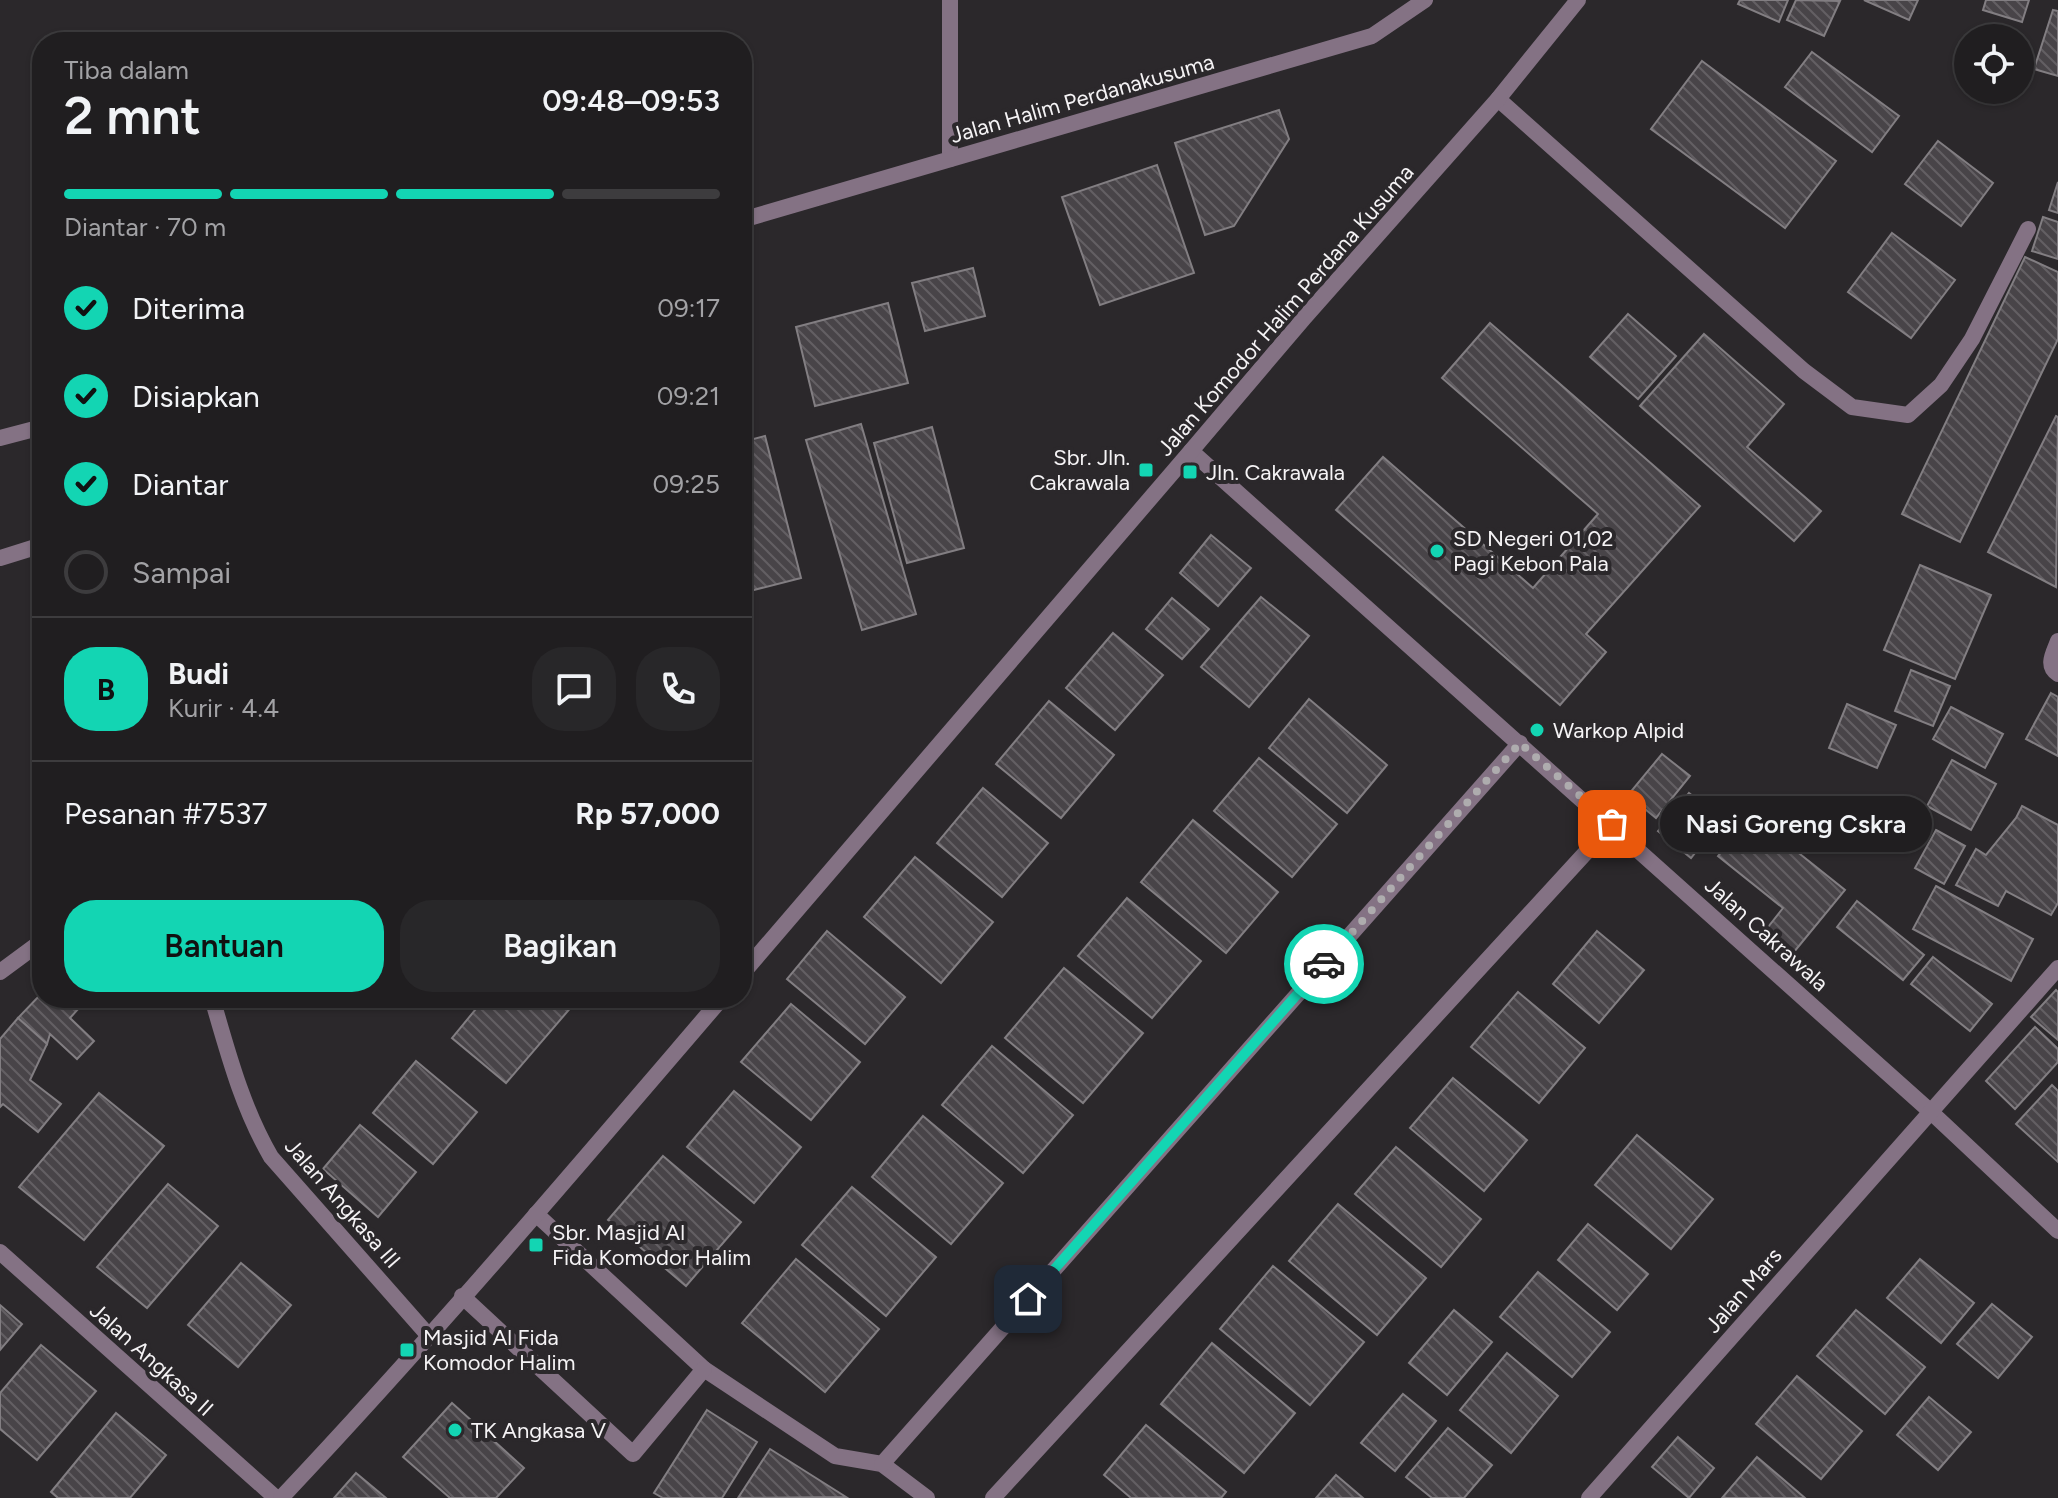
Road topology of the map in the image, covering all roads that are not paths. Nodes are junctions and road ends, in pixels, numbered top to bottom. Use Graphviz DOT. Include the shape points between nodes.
graph roads {
  1 [pos="950,0"];
  2 [pos="1425,0"];
  3 [pos="1578,0"];
  4 [pos="1498,99"];
  5 [pos="950,159"];
  6 [pos="752,217"];
  7 [pos="2028,229"];
  8 [pos="32,429"];
  9 [pos="0,438"];
  10 [pos="1191,451"];
  11 [pos="32,548"];
  12 [pos="0,558"];
  13 [pos="2058,641"];
  14 [pos="2058,674"];
  15 [pos="1520,743"];
  16 [pos="1612,824"];
  17 [pos="32,948"];
  18 [pos="752,962"];
  19 [pos="2058,968"];
  20 [pos="0,972"];
  21 [pos="215,1008"];
  22 [pos="713,1008"];
  23 [pos="1931,1112"];
  24 [pos="536,1214"];
  25 [pos="2058,1231"];
  26 [pos="0,1252"];
  27 [pos="462,1296"];
  28 [pos="428,1335"];
  29 [pos="704,1369"];
  30 [pos="882,1464"];
  31 [pos="278,1498"];
  32 [pos="927,1498"];
  33 [pos="993,1498"];
  34 [pos="1589,1498"];
  1 -- 5 [label="street"];
  2 -- 5 [label="street, Jalan Halim Perdanakusuma" via="1372,36"];
  3 -- 4 [label="street, Jalan Komodor Halim Perdana Kusuma"];
  4 -- 7 [label="street" via="1804,371 1852,407 1908,415 1941,385 1972,339"];
  4 -- 10 [label="street, Jalan Komodor Halim Perdana Kusuma"];
  5 -- 6 [label="street, Jalan Halim Perdanakusuma"];
  8 -- 9 [label="street"];
  10 -- 15 [label="street, Jalan Cakrawala"];
  10 -- 18 [label="street, Jalan Komodor Halim Perdana Kusuma"];
  11 -- 12 [label="street"];
  13 -- 14 [label="street" via="2050,661"];
  15 -- 16 [label="street, Jalan Cakrawala"];
  15 -- 30 [label="street"];
  16 -- 23 [label="street, Jalan Cakrawala"];
  16 -- 33 [label="street"];
  17 -- 20 [label="street"];
  19 -- 23 [label="street, Jalan Mars"];
  21 -- 28 [label="street, Jalan Angkasa III" via="239,1089 271,1157"];
  22 -- 24 [label="street"];
  23 -- 25 [label="street, Jalan Cakrawala"];
  23 -- 34 [label="street, Jalan Mars"];
  24 -- 27 [label="street"];
  24 -- 29 [label="street"];
  26 -- 31 [label="street, Jalan Angkasa II"];
  27 -- 28 [label="street"];
  27 -- 29 [label="street" via="633,1454"];
  28 -- 31 [label="street"];
  29 -- 30 [label="street" via="835,1456"];
  30 -- 32 [label="street"];
}
